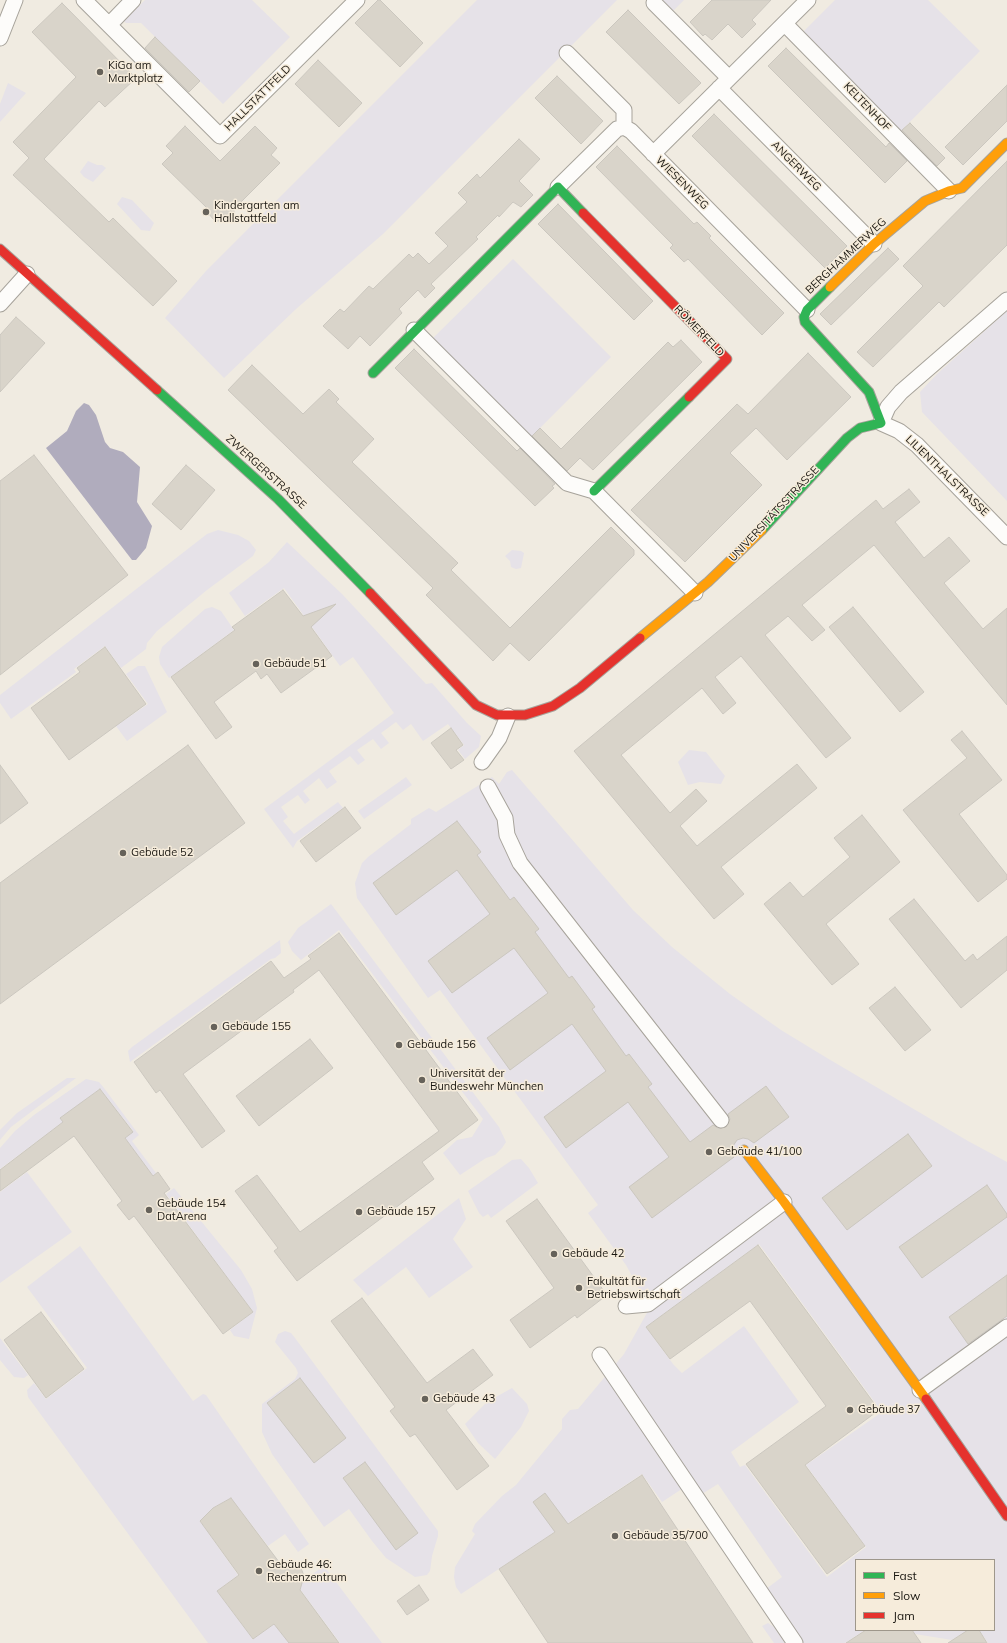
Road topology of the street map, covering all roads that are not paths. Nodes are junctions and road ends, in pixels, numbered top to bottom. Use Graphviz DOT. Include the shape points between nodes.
graph roads {
  1 [pos="15,0"];
  2 [pos="84,0"];
  3 [pos="133,0"];
  4 [pos="357,0"];
  5 [pos="808,0"];
  6 [pos="654,3"];
  7 [pos="785,24"];
  8 [pos="108,25"];
  9 [pos="0,38"];
  10 [pos="567,53"];
  11 [pos="724,83"];
  12 [pos="624,127"];
  13 [pos="1007,143"];
  14 [pos="653,154"];
  15 [pos="558,187"];
  16 [pos="949,191"];
  17 [pos="874,244"];
  18 [pos="0,249"];
  19 [pos="27,274"];
  20 [pos="1007,300"];
  21 [pos="0,304"];
  22 [pos="806,316"];
  23 [pos="414,330"];
  24 [pos="373,372"];
  25 [pos="881,423"];
  26 [pos="594,491"];
  27 [pos="1007,537"];
  28 [pos="695,593"];
  29 [pos="508,716"];
  30 [pos="482,762"];
  31 [pos="488,787"];
  32 [pos="720,1120"];
  33 [pos="744,1150"];
  34 [pos="784,1202"];
  35 [pos="626,1306"];
  36 [pos="1007,1327"];
  37 [pos="600,1355"];
  38 [pos="920,1390"];
  39 [pos="1007,1516"];
  40 [pos="795,1643"];
  1 -- 9 [label="street"];
  2 -- 8 [label="street, HALLSTATTFELD"];
  3 -- 8 [label="street"];
  4 -- 8 [label="street, HALLSTATTFELD" via="220,136"];
  5 -- 7 [label="street"];
  6 -- 11 [label="street, ANGERWEG"];
  7 -- 11 [label="street"];
  7 -- 16 [label="street, KELTENHOF"];
  10 -- 12 [label="street" via="624,110"];
  11 -- 14 [label="street"];
  11 -- 17 [label="street, ANGERWEG"];
  12 -- 14 [label="street, WIESENWEG"];
  12 -- 15 [label="street" via="616,129"];
  13 -- 16 [label="street, BERGHAMMERWEG" via="962,188"];
  14 -- 22 [label="street, WIESENWEG"];
  15 -- 23 [label="street"];
  15 -- 26 [label="street, RÖMERFELD" via="727,359"];
  16 -- 17 [label="street, BERGHAMMERWEG" via="925,201"];
  17 -- 22 [label="street, BERGHAMMERWEG"];
  18 -- 19 [label="street, ZWERGERSTRASSE"];
  19 -- 21 [label="street"];
  19 -- 29 [label="street, ZWERGERSTRASSE" via="278,498 476,705 497,715"];
  20 -- 25 [label="street" via="901,392 888,407"];
  22 -- 25 [label="street, WIESENWEG" via="869,392"];
  23 -- 24 [label="street"];
  23 -- 26 [label="street" via="567,483"];
  25 -- 27 [label="street, LILIENTHALSTRASSE" via="899,431 917,445"];
  25 -- 28 [label="street, UNIVERSITÄTSSTRASSE" via="860,428 847,438 749,544"];
  26 -- 28 [label="street"];
  28 -- 29 [label="street, UNIVERSITÄTSSTRASSE" via="580,688 553,706 525,715"];
  29 -- 30 [label="street" via="499,738"];
  31 -- 32 [label="street" via="505,818 507,835 520,863"];
  33 -- 34 [label="street"];
  34 -- 35 [label="street" via="648,1304"];
  34 -- 38 [label="street"];
  36 -- 38 [label="street"];
  37 -- 40 [label="street"];
  38 -- 39 [label="street"];
}
